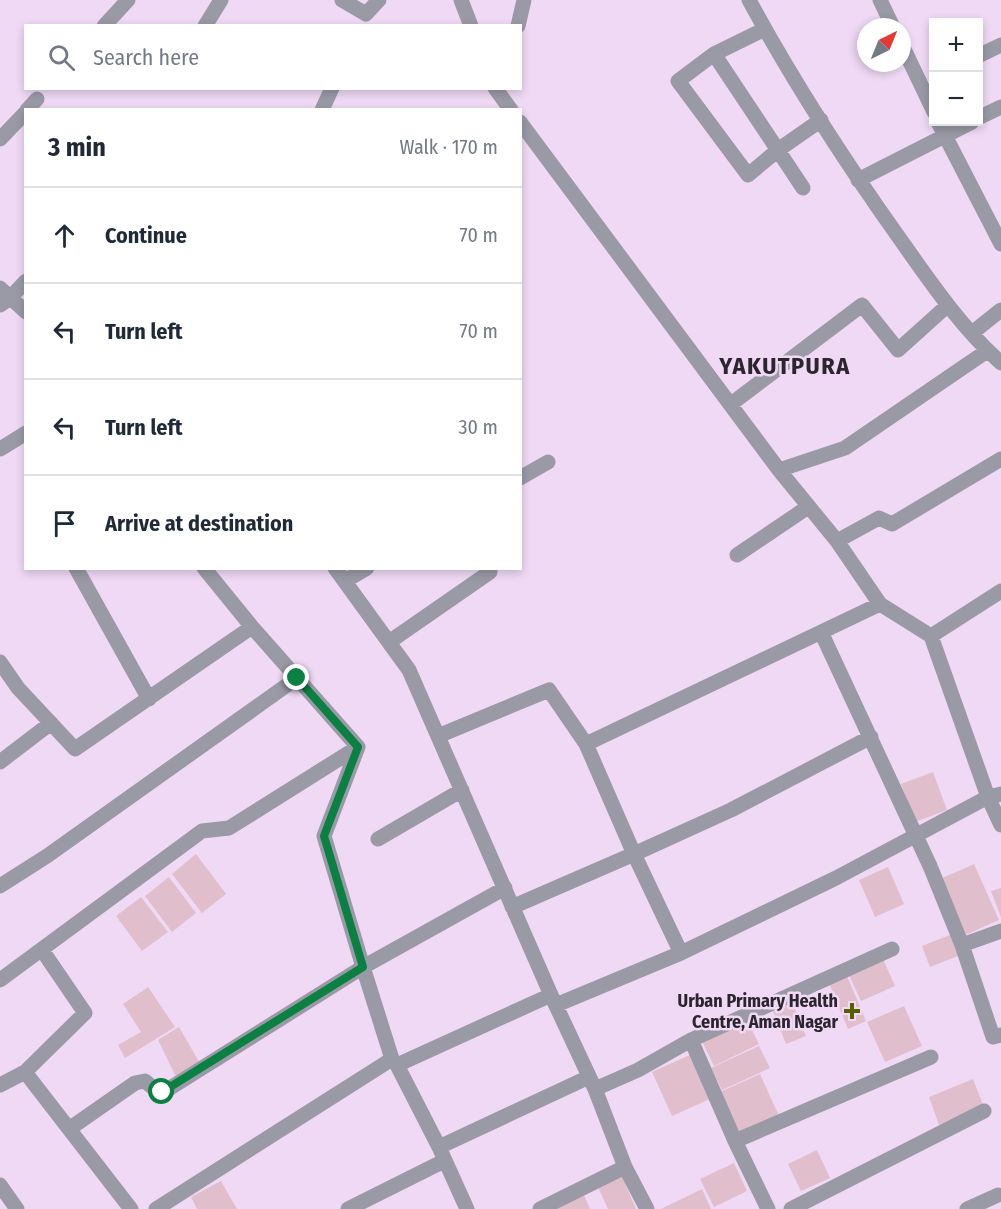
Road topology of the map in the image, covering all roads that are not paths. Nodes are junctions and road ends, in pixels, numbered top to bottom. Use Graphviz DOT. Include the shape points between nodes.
graph roads {
  1 [pos="128,0"];
  2 [pos="221,0"];
  3 [pos="342,0"];
  4 [pos="379,0"];
  5 [pos="461,0"];
  6 [pos="524,0"];
  7 [pos="750,0"];
  8 [pos="880,0"];
  9 [pos="889,18"];
  10 [pos="363,20"];
  11 [pos="106,24"];
  12 [pos="206,24"];
  13 [pos="470,24"];
  14 [pos="518,24"];
  15 [pos="765,29"];
  16 [pos="1001,45"];
  17 [pos="714,54"];
  18 [pos="983,54"];
  19 [pos="911,58"];
  20 [pos="927,82"];
  21 [pos="331,90"];
  22 [pos="1001,107"];
  23 [pos="323,108"];
  24 [pos="24,113"];
  25 [pos="983,116"];
  26 [pos="820,120"];
  27 [pos="522,125"];
  28 [pos="941,128"];
  29 [pos="0,139"];
  30 [pos="778,150"];
  31 [pos="858,180"];
  32 [pos="802,188"];
  33 [pos="1001,244"];
  34 [pos="24,282"];
  35 [pos="3,297"];
  36 [pos="948,305"];
  37 [pos="1001,310"];
  38 [pos="24,311"];
  39 [pos="972,333"];
  40 [pos="987,351"];
  41 [pos="1001,363"];
  42 [pos="731,405"];
  43 [pos="24,434"];
  44 [pos="0,449"];
  45 [pos="1001,459"];
  46 [pos="548,462"];
  47 [pos="779,470"];
  48 [pos="522,477"];
  49 [pos="808,507"];
  50 [pos="837,541"];
  51 [pos="737,555"];
  52 [pos="77,570"];
  53 [pos="206,570"];
  54 [pos="359,570"];
  55 [pos="490,572"];
  56 [pos="340,575"];
  57 [pos="1001,591"];
  58 [pos="880,604"];
  59 [pos="252,627"];
  60 [pos="821,632"];
  61 [pos="931,636"];
  62 [pos="389,642"];
  63 [pos="0,662"];
  64 [pos="297,678"];
  65 [pos="149,699"];
  66 [pos="51,723"];
  67 [pos="438,736"];
  68 [pos="871,737"];
  69 [pos="586,744"];
  70 [pos="358,747"];
  71 [pos="0,762"];
  72 [pos="462,790"];
  73 [pos="995,796"];
  74 [pos="1001,825"];
  75 [pos="916,835"];
  76 [pos="378,839"];
  77 [pos="634,855"];
  78 [pos="0,886"];
  79 [pos="505,888"];
  80 [pos="512,907"];
  81 [pos="1001,930"];
  82 [pos="962,945"];
  83 [pos="892,949"];
  84 [pos="42,950"];
  85 [pos="681,953"];
  86 [pos="363,967"];
  87 [pos="0,980"];
  88 [pos="553,1000"];
  89 [pos="1001,1035"];
  90 [pos="691,1040"];
  91 [pos="931,1057"];
  92 [pos="395,1062"];
  93 [pos="25,1072"];
  94 [pos="592,1083"];
  95 [pos="0,1086"];
  96 [pos="984,1111"];
  97 [pos="69,1129"];
  98 [pos="735,1141"];
  99 [pos="441,1154"];
  100 [pos="625,1167"];
  101 [pos="0,1185"];
  102 [pos="998,1195"];
  103 [pos="17,1209"];
  104 [pos="131,1209"];
  105 [pos="156,1209"];
  106 [pos="348,1209"];
  107 [pos="467,1209"];
  108 [pos="540,1209"];
  109 [pos="647,1209"];
  110 [pos="768,1209"];
  111 [pos="791,1209"];
  112 [pos="967,1209"];
  1 -- 11 [label="street"];
  2 -- 12 [label="street"];
  3 -- 10 [label="street"];
  4 -- 10 [label="street"];
  5 -- 13 [label="street"];
  6 -- 14 [label="street"];
  7 -- 15 [label="street"];
  8 -- 9 [label="street"];
  15 -- 17 [label="street"];
  15 -- 26 [label="street"];
  16 -- 18 [label="street"];
  17 -- 30 [label="street"];
  17 -- 30 [label="street" via="678,81 748,175"];
  19 -- 20 [label="street"];
  21 -- 23 [label="street"];
  22 -- 25 [label="street"];
  24 -- 29 [label="street"];
  26 -- 30 [label="street"];
  26 -- 31 [label="street"];
  27 -- 42 [label="street"];
  28 -- 31 [label="street"];
  28 -- 33 [label="street"];
  30 -- 32 [label="street"];
  31 -- 36 [label="street"];
  34 -- 35 [label="street"];
  35 -- 38 [label="street"];
  36 -- 39 [label="street"];
  36 -- 42 [label="street" via="898,350 862,305"];
  37 -- 39 [label="street"];
  39 -- 40 [label="street"];
  40 -- 41 [label="street"];
  40 -- 47 [label="street" via="844,448"];
  42 -- 47 [label="street"];
  43 -- 44 [label="street"];
  45 -- 50 [label="street" via="892,524 879,518"];
  46 -- 48 [label="street"];
  47 -- 49 [label="street"];
  49 -- 50 [label="street"];
  49 -- 51 [label="street"];
  50 -- 58 [label="street"];
  52 -- 65 [label="street"];
  53 -- 59 [label="street"];
  54 -- 56 [label="street"];
  55 -- 62 [label="street"];
  56 -- 62 [label="street"];
  57 -- 61 [label="street"];
  58 -- 60 [label="street"];
  58 -- 61 [label="street"];
  59 -- 64 [label="street"];
  59 -- 65 [label="street"];
  60 -- 68 [label="street"];
  60 -- 69 [label="street"];
  61 -- 73 [label="street"];
  62 -- 67 [label="street" via="409,670"];
  63 -- 66 [label="street"];
  64 -- 70 [label="street"];
  64 -- 78 [label="street"];
  65 -- 66 [label="street" via="75,749"];
  66 -- 71 [label="street"];
  67 -- 69 [label="street" via="549,690"];
  67 -- 72 [label="street"];
  68 -- 75 [label="street"];
  68 -- 77 [label="street"];
  69 -- 77 [label="street"];
  70 -- 84 [label="street" via="229,828 202,831"];
  70 -- 86 [label="street" via="324,836"];
  72 -- 76 [label="street"];
  72 -- 79 [label="street"];
  73 -- 74 [label="street"];
  73 -- 75 [label="street"];
  75 -- 82 [label="street"];
  75 -- 85 [label="street"];
  77 -- 80 [label="street"];
  77 -- 85 [label="street"];
  79 -- 80 [label="street"];
  79 -- 86 [label="street"];
  80 -- 88 [label="street"];
  81 -- 82 [label="street"];
  82 -- 89 [label="street" via="993,1037"];
  83 -- 90 [label="street"];
  84 -- 87 [label="street"];
  84 -- 93 [label="street" via="84,1013"];
  85 -- 88 [label="street"];
  86 -- 92 [label="street"];
  86 -- 97 [label="street" via="167,1090 158,1091 145,1081 135,1083"];
  88 -- 92 [label="street"];
  88 -- 94 [label="street"];
  90 -- 94 [label="street" via="639,1070"];
  90 -- 98 [label="street"];
  91 -- 98 [label="street"];
  92 -- 99 [label="street"];
  92 -- 105 [label="street"];
  93 -- 95 [label="street"];
  93 -- 97 [label="street"];
  94 -- 99 [label="street"];
  94 -- 100 [label="street"];
  96 -- 111 [label="street"];
  97 -- 104 [label="street"];
  98 -- 110 [label="street"];
  99 -- 106 [label="street"];
  99 -- 107 [label="street"];
  100 -- 108 [label="street"];
  100 -- 109 [label="street"];
  101 -- 103 [label="street"];
  102 -- 112 [label="street"];
}
